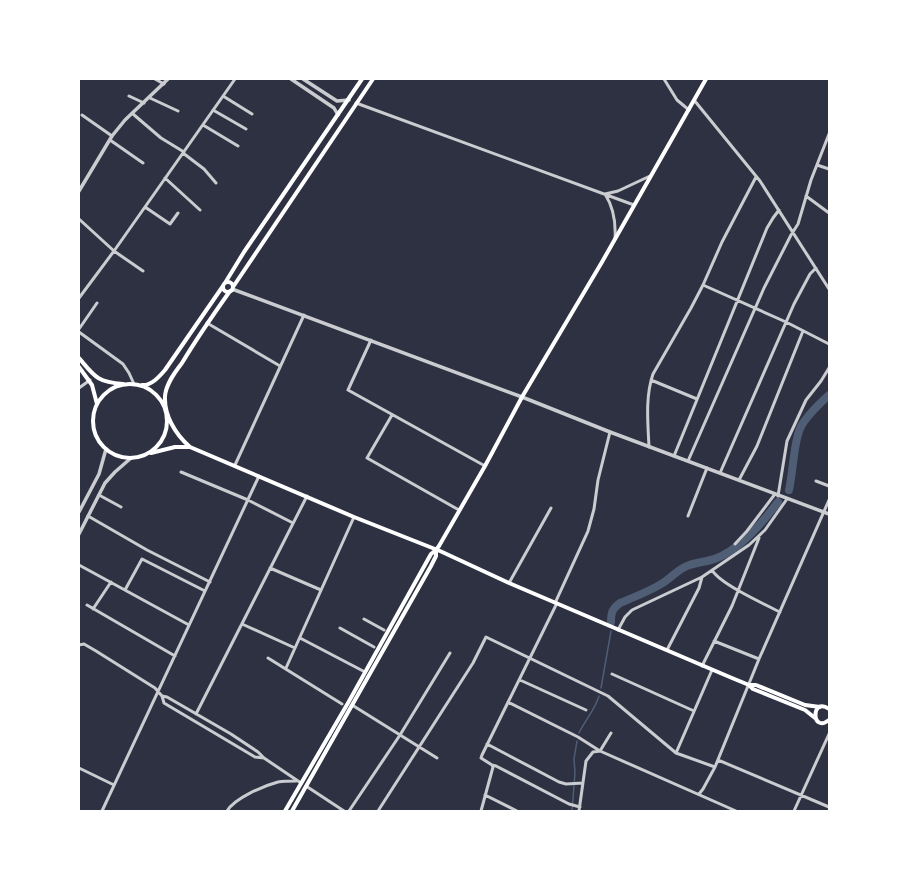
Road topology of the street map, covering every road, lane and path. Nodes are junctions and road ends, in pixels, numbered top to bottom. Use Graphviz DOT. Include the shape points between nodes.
graph roads {
  1 [pos="155,79"];
  2 [pos="168,79"];
  3 [pos="234,79"];
  4 [pos="291,79"];
  5 [pos="303,79"];
  6 [pos="362,79"];
  7 [pos="373,79"];
  8 [pos="664,79"];
  9 [pos="706,79"];
  10 [pos="164,84"];
  11 [pos="129,96"];
  12 [pos="223,96"];
  13 [pos="150,98"];
  14 [pos="349,100"];
  15 [pos="694,100"];
  16 [pos="144,103"];
  17 [pos="356,103"];
  18 [pos="213,110"];
  19 [pos="689,110"];
  20 [pos="178,111"];
  21 [pos="82,114"];
  22 [pos="133,114"];
  23 [pos="252,114"];
  24 [pos="338,115"];
  25 [pos="203,125"];
  26 [pos="246,129"];
  27 [pos="829,135"];
  28 [pos="111,138"];
  29 [pos="238,146"];
  30 [pos="184,152"];
  31 [pos="143,163"];
  32 [pos="817,165"];
  33 [pos="829,169"];
  34 [pos="650,176"];
  35 [pos="756,177"];
  36 [pos="165,178"];
  37 [pos="216,183"];
  38 [pos="79,191"];
  39 [pos="604,194"];
  40 [pos="806,196"];
  41 [pos="634,205"];
  42 [pos="145,207"];
  43 [pos="200,210"];
  44 [pos="779,210"];
  45 [pos="178,213"];
  46 [pos="829,213"];
  47 [pos="79,220"];
  48 [pos="793,231"];
  49 [pos="615,239"];
  50 [pos="114,251"];
  51 [pos="816,268"];
  52 [pos="143,271"];
  53 [pos="224,284"];
  54 [pos="703,285"];
  55 [pos="232,289"];
  56 [pos="829,289"];
  57 [pos="79,298"];
  58 [pos="738,301"];
  59 [pos="97,303"];
  60 [pos="755,308"];
  61 [pos="304,315"];
  62 [pos="786,322"];
  63 [pos="207,323"];
  64 [pos="79,331"];
  65 [pos="803,331"];
  66 [pos="371,340"];
  67 [pos="829,344"];
  68 [pos="79,358"];
  69 [pos="280,366"];
  70 [pos="79,367"];
  71 [pos="829,368"];
  72 [pos="90,380"];
  73 [pos="651,380"];
  74 [pos="128,384"];
  75 [pos="134,384"];
  76 [pos="140,385"];
  77 [pos="79,388"];
  78 [pos="522,397"];
  79 [pos="697,399"];
  80 [pos="97,404"];
  81 [pos="167,412"];
  82 [pos="392,415"];
  83 [pos="610,432"];
  84 [pos="190,447"];
  85 [pos="649,447"];
  86 [pos="106,449"];
  87 [pos="144,455"];
  88 [pos="674,456"];
  89 [pos="131,458"];
  90 [pos="688,461"];
  91 [pos="235,465"];
  92 [pos="485,466"];
  93 [pos="707,468"];
  94 [pos="181,472"];
  95 [pos="720,473"];
  96 [pos="259,476"];
  97 [pos="739,480"];
  98 [pos="816,481"];
  99 [pos="829,486"];
  100 [pos="99,495"];
  101 [pos="776,495"];
  102 [pos="307,496"];
  103 [pos="788,499"];
  104 [pos="248,500"];
  105 [pos="829,500"];
  106 [pos="121,507"];
  107 [pos="552,508"];
  108 [pos="80,510"];
  109 [pos="459,510"];
  110 [pos="823,512"];
  111 [pos="89,514"];
  112 [pos="829,514"];
  113 [pos="688,516"];
  114 [pos="354,517"];
  115 [pos="293,523"];
  116 [pos="79,534"];
  117 [pos="759,537"];
  118 [pos="735,544"];
  119 [pos="436,550"];
  120 [pos="79,565"];
  121 [pos="270,568"];
  122 [pos="712,570"];
  123 [pos="702,577"];
  124 [pos="111,582"];
  125 [pos="210,582"];
  126 [pos="509,583"];
  127 [pos="125,590"];
  128 [pos="321,590"];
  129 [pos="738,590"];
  130 [pos="205,591"];
  131 [pos="556,603"];
  132 [pos="87,605"];
  133 [pos="94,609"];
  134 [pos="780,612"];
  135 [pos="364,619"];
  136 [pos="242,624"];
  137 [pos="189,625"];
  138 [pos="340,628"];
  139 [pos="384,630"];
  140 [pos="618,630"];
  141 [pos="300,638"];
  142 [pos="714,641"];
  143 [pos="79,645"];
  144 [pos="374,647"];
  145 [pos="295,648"];
  146 [pos="667,650"];
  147 [pos="450,653"];
  148 [pos="175,656"];
  149 [pos="268,658"];
  150 [pos="530,659"];
  151 [pos="759,659"];
  152 [pos="702,666"];
  153 [pos="286,668"];
  154 [pos="712,670"];
  155 [pos="365,672"];
  156 [pos="612,674"];
  157 [pos="520,680"];
  158 [pos="749,685"];
  159 [pos="158,692"];
  160 [pos="162,696"];
  161 [pos="508,702"];
  162 [pos="342,704"];
  163 [pos="350,704"];
  164 [pos="820,707"];
  165 [pos="829,709"];
  166 [pos="586,710"];
  167 [pos="694,711"];
  168 [pos="196,714"];
  169 [pos="815,718"];
  170 [pos="829,720"];
  171 [pos="824,723"];
  172 [pos="829,724"];
  173 [pos="611,733"];
  174 [pos="829,734"];
  175 [pos="400,735"];
  176 [pos="487,744"];
  177 [pos="419,746"];
  178 [pos="600,751"];
  179 [pos="676,753"];
  180 [pos="264,758"];
  181 [pos="437,758"];
  182 [pos="718,760"];
  183 [pos="492,765"];
  184 [pos="715,767"];
  185 [pos="79,768"];
  186 [pos="299,782"];
  187 [pos="583,783"];
  188 [pos="114,786"];
  189 [pos="306,786"];
  190 [pos="699,794"];
  191 [pos="802,795"];
  192 [pos="485,796"];
  193 [pos="829,806"];
  194 [pos="580,809"];
  195 [pos="103,810"];
  196 [pos="108,811"];
  197 [pos="227,811"];
  198 [pos="285,811"];
  199 [pos="292,811"];
  200 [pos="344,811"];
  201 [pos="349,811"];
  202 [pos="378,811"];
  203 [pos="481,811"];
  204 [pos="517,811"];
  205 [pos="736,811"];
  206 [pos="794,811"];
  1 -- 10 [label="street"];
  2 -- 10 [label="street"];
  3 -- 12 [label="street"];
  4 -- 24 [label="street" via="334,108"];
  5 -- 14 [label="street" via="337,101"];
  6 -- 14 [label="main road"];
  7 -- 17 [label="main road"];
  8 -- 19 [label="street" via="677,100"];
  9 -- 15 [label="main road"];
  10 -- 13 [label="street"];
  11 -- 16 [label="street"];
  12 -- 18 [label="street"];
  12 -- 23 [label="street"];
  13 -- 16 [label="street"];
  13 -- 20 [label="street"];
  14 -- 17 [label="main road"];
  14 -- 24 [label="main road"];
  15 -- 19 [label="main road"];
  15 -- 35 [label="street"];
  16 -- 22 [label="street"];
  17 -- 39 [label="street"];
  17 -- 55 [label="main road"];
  18 -- 25 [label="street"];
  18 -- 26 [label="street"];
  19 -- 34 [label="main road"];
  21 -- 28 [label="street"];
  22 -- 28 [label="street"];
  22 -- 30 [label="street"];
  24 -- 53 [label="main road"];
  25 -- 29 [label="street"];
  25 -- 30 [label="street"];
  27 -- 32 [label="street"];
  28 -- 31 [label="street"];
  28 -- 38 [label="street"];
  30 -- 36 [label="street"];
  30 -- 37 [label="street"];
  32 -- 33 [label="street"];
  32 -- 40 [label="street"];
  34 -- 39 [label="street" via="618,191"];
  34 -- 41 [label="main road"];
  35 -- 44 [label="street"];
  35 -- 54 [label="street"];
  36 -- 42 [label="street"];
  36 -- 43 [label="street"];
  39 -- 41 [label="street"];
  39 -- 49 [label="street" via="612,208"];
  40 -- 46 [label="street"];
  40 -- 48 [label="street" via="798,224"];
  41 -- 49 [label="main road"];
  42 -- 45 [label="street" via="170,224"];
  42 -- 50 [label="street"];
  44 -- 48 [label="street"];
  44 -- 58 [label="street" via="767,228"];
  47 -- 50 [label="street"];
  48 -- 51 [label="street"];
  48 -- 60 [label="street"];
  49 -- 78 [label="main road"];
  50 -- 52 [label="street"];
  50 -- 57 [label="street"];
  51 -- 56 [label="street"];
  51 -- 62 [label="street" via="810,274"];
  53 -- 55 [label="main road" via="231,283"];
  53 -- 55 [label="main road" via="224,290 227,292"];
  53 -- 76 [label="main road" via="165,370 150,383"];
  54 -- 58 [label="street"];
  54 -- 73 [label="street"];
  55 -- 61 [label="street"];
  55 -- 63 [label="main road"];
  58 -- 60 [label="street"];
  58 -- 79 [label="street"];
  59 -- 64 [label="street"];
  60 -- 62 [label="street"];
  60 -- 90 [label="street"];
  61 -- 66 [label="street"];
  61 -- 69 [label="street"];
  62 -- 65 [label="street"];
  62 -- 95 [label="street"];
  63 -- 69 [label="street"];
  63 -- 81 [label="main road" via="168,384 165,394"];
  64 -- 75 [label="street" via="123,364"];
  65 -- 67 [label="street"];
  65 -- 97 [label="street" via="757,446"];
  66 -- 78 [label="street"];
  66 -- 82 [label="street" via="348,390"];
  68 -- 74 [label="main road" via="99,379 108,383"];
  69 -- 91 [label="street"];
  70 -- 72 [label="main road"];
  71 -- 101 [label="street" via="806,400 787,441"];
  72 -- 77 [label="street"];
  72 -- 80 [label="main road"];
  73 -- 79 [label="street"];
  73 -- 85 [label="street" via="648,413"];
  74 -- 75 [label="main road"];
  74 -- 80 [label="main road" via="115,387"];
  75 -- 76 [label="main road"];
  76 -- 81 [label="main road" via="157,395"];
  78 -- 83 [label="street"];
  78 -- 92 [label="main road"];
  79 -- 88 [label="street"];
  80 -- 86 [label="main road" via="94,428 98,440"];
  81 -- 84 [label="main road" via="178,434"];
  81 -- 87 [label="main road" via="168,423 164,436 153,450"];
  82 -- 92 [label="street"];
  82 -- 109 [label="street" via="367,458"];
  83 -- 85 [label="street"];
  83 -- 131 [label="street" via="588,531"];
  84 -- 87 [label="main road" via="168,448"];
  84 -- 91 [label="main road"];
  85 -- 88 [label="street"];
  86 -- 89 [label="main road"];
  86 -- 108 [label="street" via="99,474"];
  87 -- 89 [label="main road"];
  88 -- 90 [label="street"];
  89 -- 100 [label="street" via="109,478"];
  90 -- 93 [label="street"];
  91 -- 96 [label="main road"];
  92 -- 109 [label="main road"];
  93 -- 95 [label="street"];
  93 -- 113 [label="street"];
  94 -- 104 [label="street"];
  95 -- 97 [label="street"];
  96 -- 102 [label="main road"];
  96 -- 104 [label="street"];
  97 -- 101 [label="street"];
  98 -- 99 [label="street"];
  100 -- 106 [label="street"];
  100 -- 111 [label="street"];
  101 -- 103 [label="street"];
  101 -- 118 [label="street"];
  102 -- 114 [label="main road"];
  102 -- 115 [label="street"];
  103 -- 110 [label="street"];
  103 -- 117 [label="street"];
  104 -- 115 [label="street"];
  104 -- 125 [label="street"];
  105 -- 110 [label="street"];
  107 -- 126 [label="street"];
  108 -- 111 [label="street"];
  109 -- 119 [label="main road"];
  110 -- 112 [label="street"];
  110 -- 134 [label="street"];
  111 -- 116 [label="street"];
  111 -- 125 [label="street" via="147,550"];
  114 -- 119 [label="main road"];
  114 -- 128 [label="street"];
  115 -- 121 [label="street"];
  117 -- 122 [label="street"];
  117 -- 129 [label="street"];
  119 -- 126 [label="main road"];
  119 -- 155 [label="main road" via="430,554"];
  119 -- 163 [label="main road" via="431,566"];
  120 -- 124 [label="street"];
  121 -- 128 [label="street"];
  121 -- 136 [label="street"];
  122 -- 123 [label="street"];
  122 -- 129 [label="street"];
  123 -- 140 [label="street" via="632,610"];
  123 -- 146 [label="street"];
  124 -- 127 [label="street"];
  124 -- 133 [label="street"];
  125 -- 130 [label="street"];
  126 -- 131 [label="main road"];
  127 -- 130 [label="street" via="142,559"];
  127 -- 137 [label="street"];
  128 -- 141 [label="street"];
  129 -- 134 [label="street"];
  129 -- 142 [label="street"];
  130 -- 137 [label="street"];
  131 -- 140 [label="main road"];
  131 -- 150 [label="street"];
  132 -- 133 [label="street"];
  133 -- 148 [label="street"];
  134 -- 151 [label="street"];
  135 -- 139 [label="street"];
  136 -- 145 [label="street"];
  136 -- 168 [label="street"];
  137 -- 148 [label="street"];
  138 -- 144 [label="street"];
  140 -- 146 [label="main road"];
  141 -- 145 [label="street"];
  141 -- 155 [label="street"];
  142 -- 151 [label="street"];
  142 -- 152 [label="street"];
  143 -- 159 [label="street" via="84,644 96,651"];
  145 -- 153 [label="street"];
  146 -- 152 [label="main road"];
  147 -- 175 [label="street"];
  148 -- 159 [label="street"];
  149 -- 153 [label="street"];
  150 -- 157 [label="street"];
  150 -- 177 [label="street" via="486,637 473,663"];
  150 -- 179 [label="street" via="608,696"];
  151 -- 158 [label="street"];
  152 -- 154 [label="main road"];
  153 -- 162 [label="street"];
  154 -- 158 [label="main road"];
  154 -- 167 [label="street"];
  155 -- 163 [label="main road"];
  156 -- 167 [label="street"];
  157 -- 161 [label="street"];
  157 -- 166 [label="street"];
  158 -- 164 [label="main road" via="756,685 805,705"];
  158 -- 169 [label="main road" via="753,689 805,710"];
  158 -- 182 [label="street"];
  159 -- 160 [label="street"];
  159 -- 188 [label="street"];
  160 -- 168 [label="street"];
  160 -- 180 [label="street" via="164,703 255,758"];
  161 -- 176 [label="street"];
  161 -- 178 [label="street" via="578,737"];
  163 -- 175 [label="street"];
  163 -- 186 [label="main road"];
  163 -- 189 [label="main road"];
  164 -- 165 [label="main road"];
  164 -- 169 [label="main road" via="816,710"];
  167 -- 179 [label="street"];
  168 -- 180 [label="street"];
  169 -- 171 [label="main road"];
  170 -- 171 [label="main road"];
  171 -- 172 [label="main road"];
  173 -- 178 [label="street"];
  174 -- 191 [label="street"];
  175 -- 177 [label="street"];
  175 -- 201 [label="street"];
  176 -- 183 [label="street" via="481,758"];
  176 -- 187 [label="street" via="559,782"];
  177 -- 181 [label="street"];
  177 -- 202 [label="street"];
  178 -- 187 [label="street" via="593,752 586,761"];
  178 -- 190 [label="street"];
  179 -- 184 [label="street"];
  180 -- 186 [label="street"];
  182 -- 184 [label="street"];
  182 -- 191 [label="street"];
  183 -- 192 [label="street"];
  183 -- 194 [label="street"];
  184 -- 190 [label="street"];
  185 -- 188 [label="street"];
  186 -- 189 [label="main road"];
  186 -- 197 [label="street" via="277,782 239,799"];
  186 -- 198 [label="main road"];
  187 -- 194 [label="street"];
  188 -- 195 [label="street"];
  189 -- 199 [label="main road"];
  189 -- 200 [label="street"];
  190 -- 205 [label="street"];
  191 -- 193 [label="street"];
  191 -- 206 [label="street"];
  192 -- 203 [label="street"];
  192 -- 204 [label="street"];
  195 -- 196 [label="street"];
}
